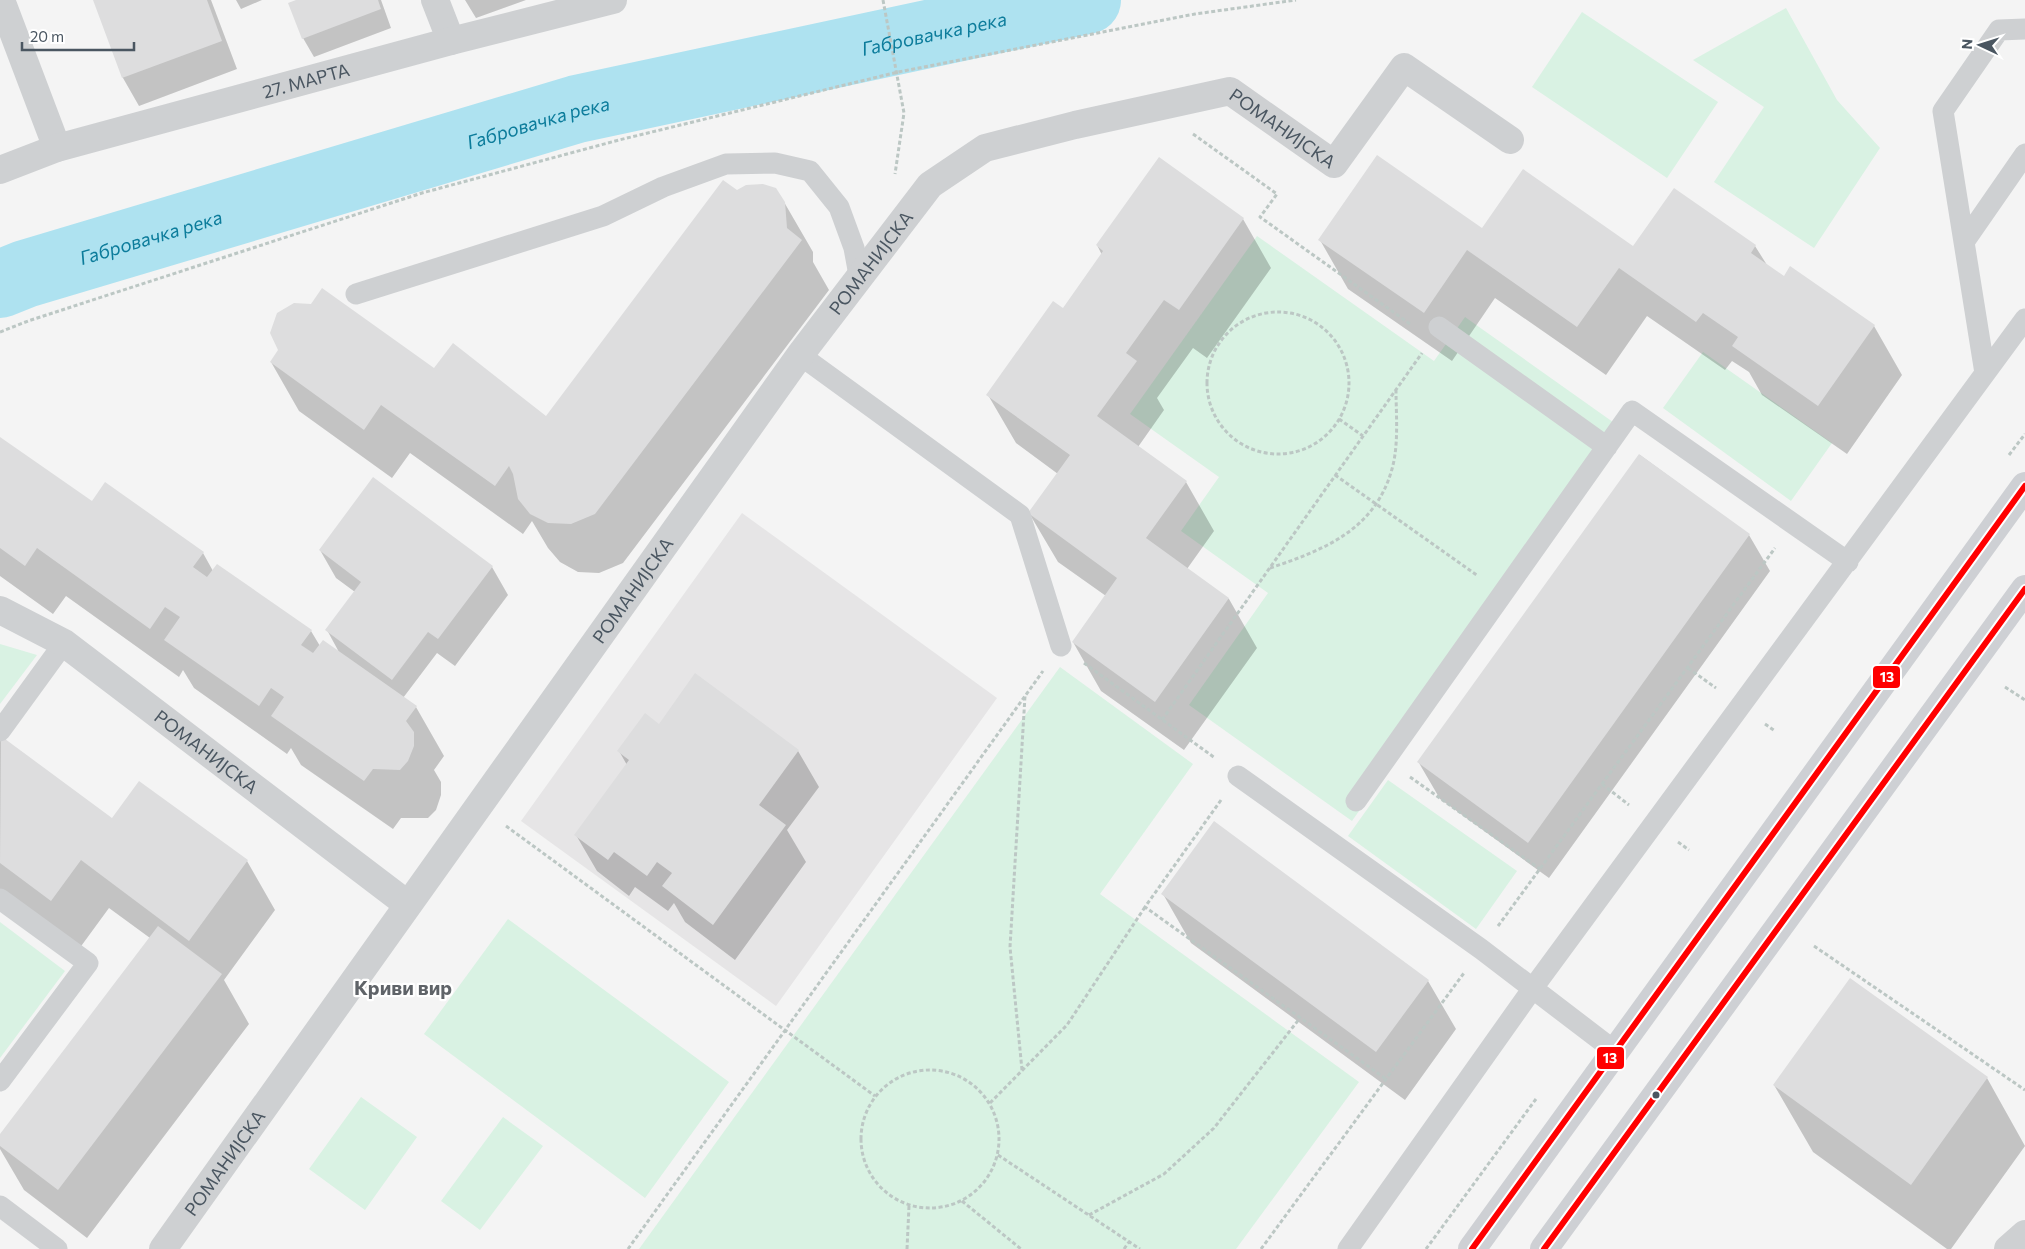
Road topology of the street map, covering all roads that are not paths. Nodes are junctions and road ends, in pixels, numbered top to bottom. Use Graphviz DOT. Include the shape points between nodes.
graph roads {
  1 [pos="0,0"];
  2 [pos="435,0"];
  3 [pos="613,0"];
  4 [pos="2025,29"];
  5 [pos="451,41"];
  6 [pos="1510,140"];
  7 [pos="57,148"];
  8 [pos="2025,154"];
  9 [pos="0,170"];
  10 [pos="1964,242"];
  11 [pos="859,276"];
  12 [pos="356,294"];
  13 [pos="2025,319"];
  14 [pos="1435,333"];
  15 [pos="800,355"];
  16 [pos="1985,373"];
  17 [pos="1607,447"];
  18 [pos="2025,486"];
  19 [pos="1848,562"];
  20 [pos="2025,589"];
  21 [pos="0,610"];
  22 [pos="64,643"];
  23 [pos="1061,646"];
  24 [pos="0,731"];
  25 [pos="1238,776"];
  26 [pos="1356,801"];
  27 [pos="0,899"];
  28 [pos="407,904"];
  29 [pos="1533,988"];
  30 [pos="1616,1052"];
  31 [pos="0,1081"];
  32 [pos="0,1206"];
  33 [pos="2025,1234"];
  34 [pos="57,1249"];
  35 [pos="163,1249"];
  36 [pos="1348,1249"];
  37 [pos="1472,1249"];
  38 [pos="1544,1249"];
  39 [pos="2008,1249"];
  1 -- 7 [label="street"];
  2 -- 5 [label="street"];
  3 -- 5 [label="street, 27. МАРТА"];
  4 -- 10 [label="lane" via="1999,30 1943,111"];
  5 -- 7 [label="street, 27. МАРТА"];
  6 -- 11 [label="street, РОМАНИЈСКА" via="1404,67 1334,164 1230,91 984,148 930,185"];
  7 -- 9 [label="street, 27. МАРТА"];
  8 -- 10 [label="lane"];
  10 -- 16 [label="lane"];
  11 -- 12 [label="lane" via="854,248 839,207 810,171 775,164 726,164 663,187 603,216"];
  11 -- 15 [label="street, РОМАНИЈСКА"];
  13 -- 16 [label="lane"];
  14 -- 17 [label="lane"];
  15 -- 23 [label="lane" via="1020,515"];
  15 -- 28 [label="street, РОМАНИЈСКА"];
  16 -- 19 [label="lane"];
  17 -- 19 [label="lane" via="1632,411"];
  17 -- 26 [label="lane"];
  18 -- 30 [label="street"];
  19 -- 29 [label="lane"];
  20 -- 38 [label="street"];
  21 -- 22 [label="street, РОМАНИЈСКА"];
  22 -- 24 [label="lane"];
  22 -- 28 [label="street, РОМАНИЈСКА"];
  25 -- 29 [label="lane"];
  27 -- 31 [label="lane" via="88,963"];
  28 -- 35 [label="street, РОМАНИЈСКА"];
  29 -- 30 [label="lane"];
  29 -- 36 [label="lane"];
  30 -- 37 [label="street"];
  32 -- 34 [label="lane"];
  33 -- 39 [label="street"];
}
